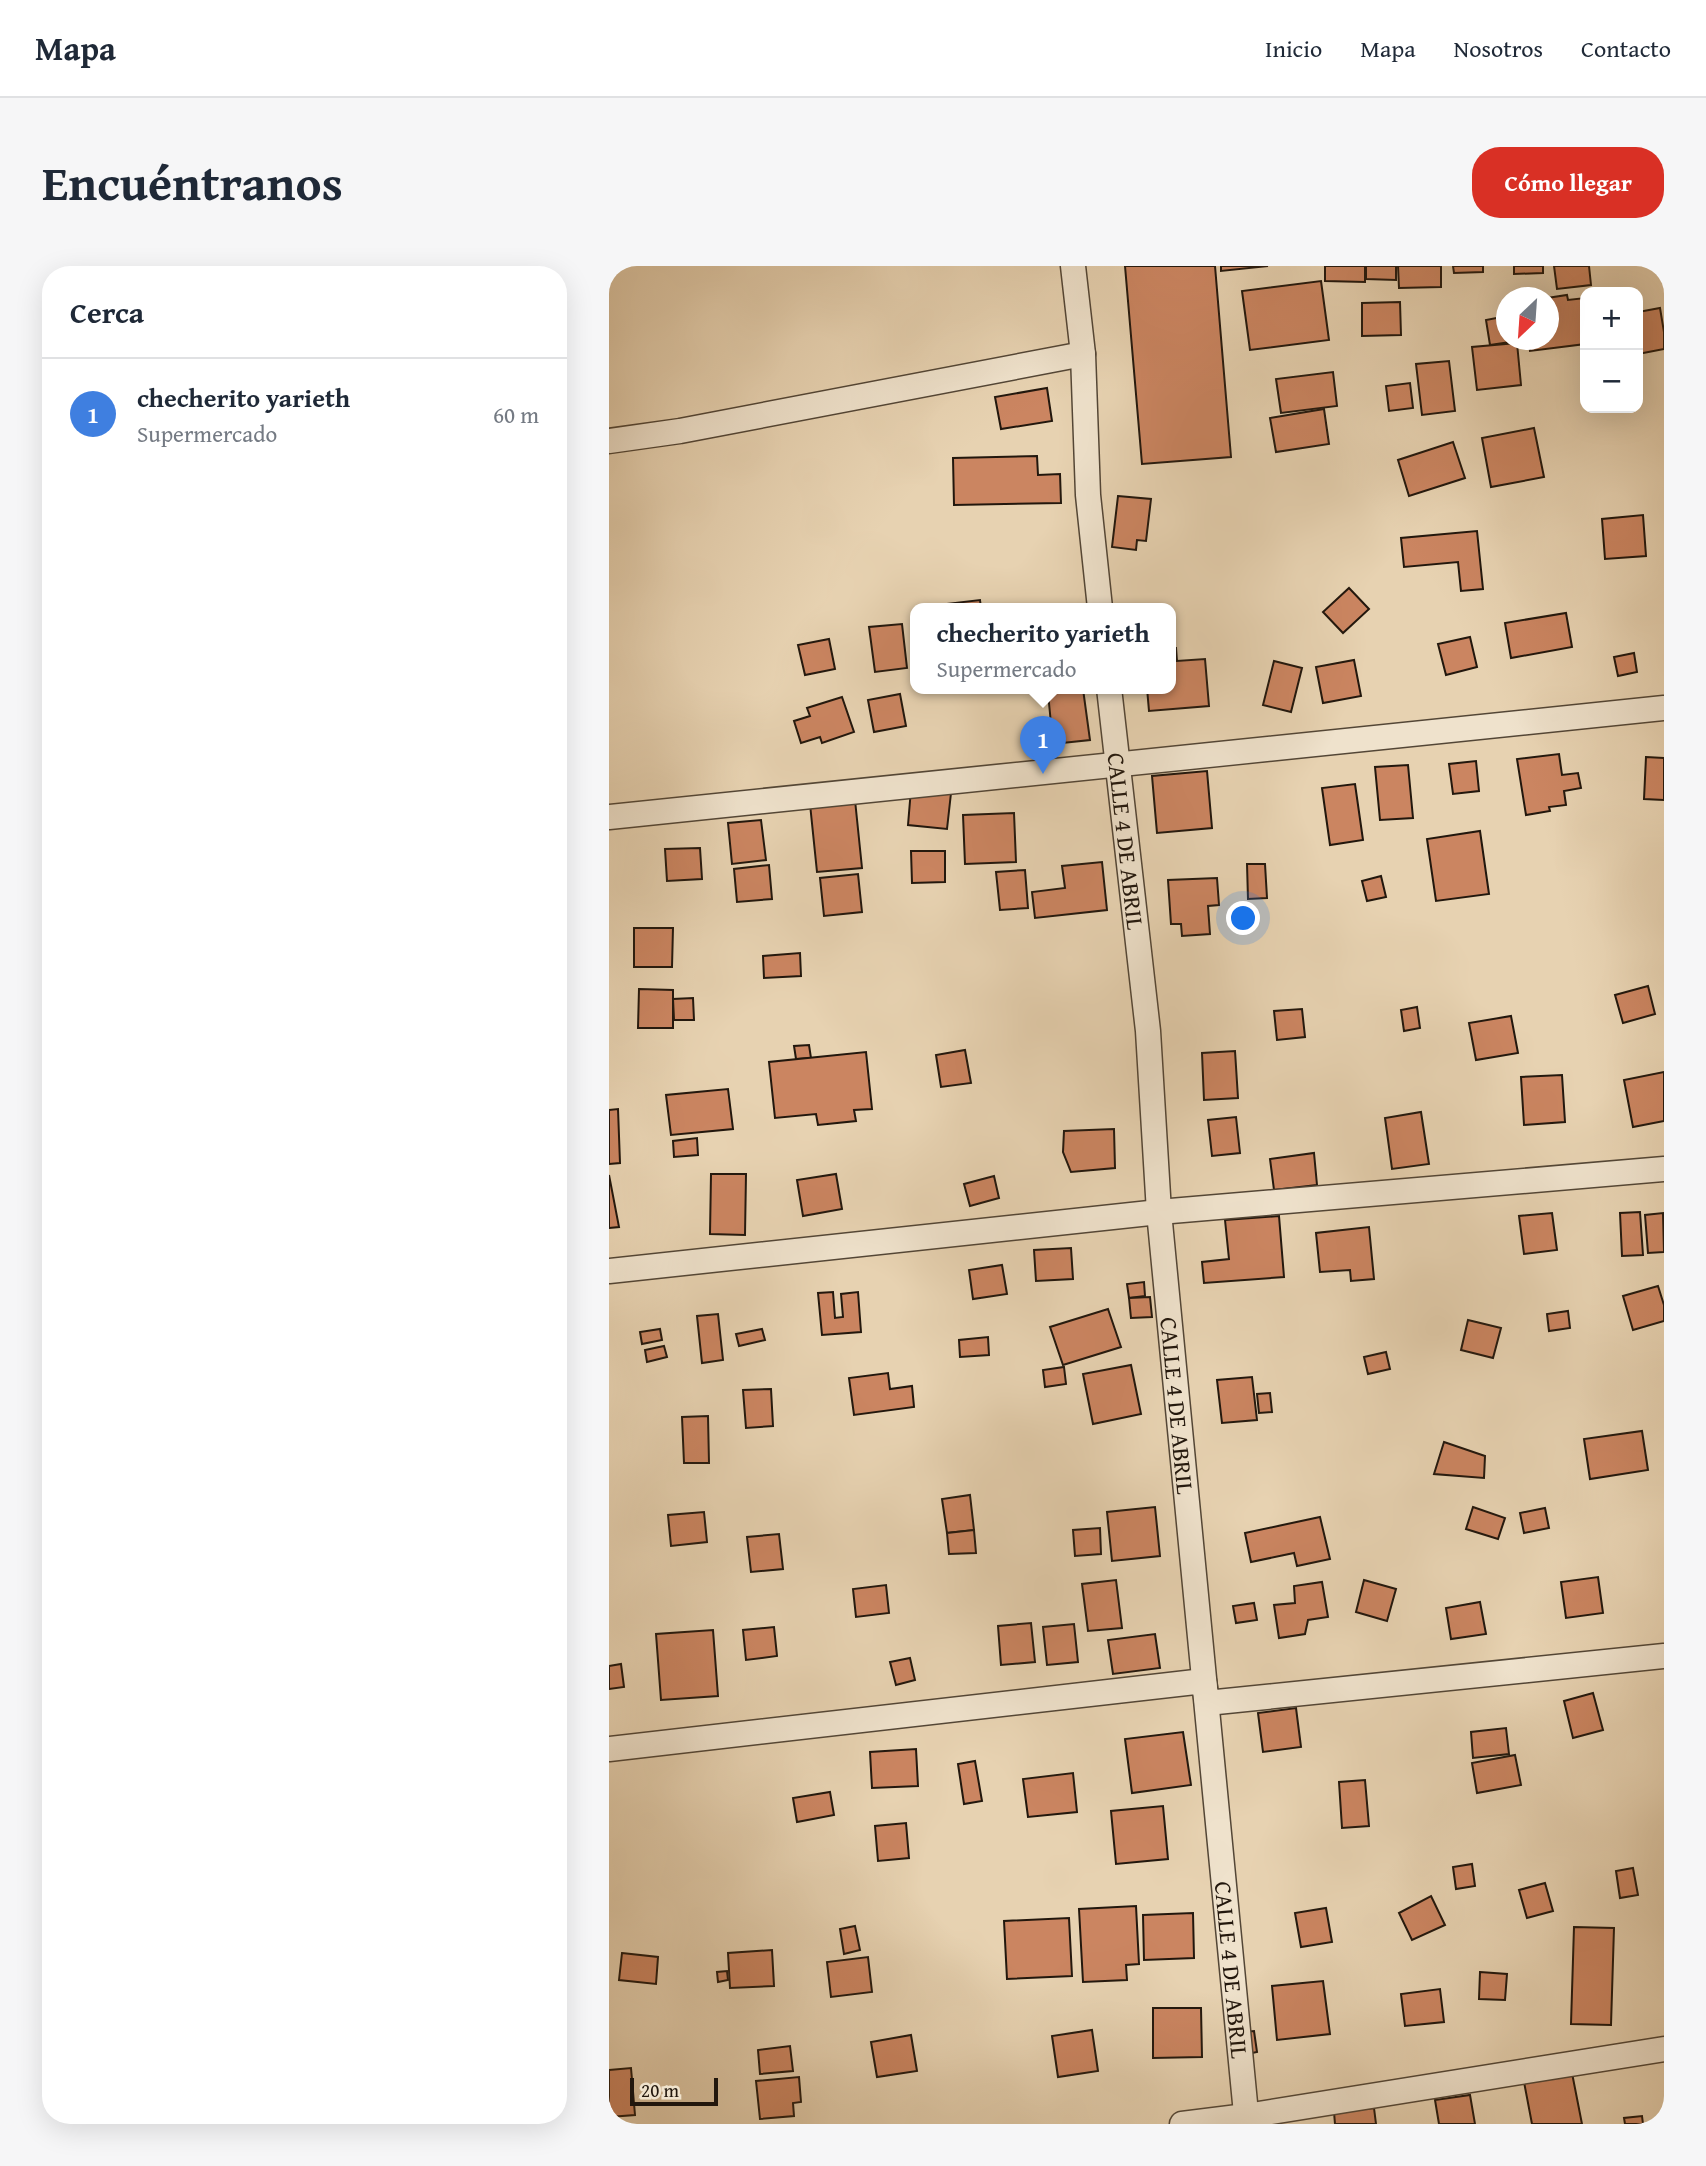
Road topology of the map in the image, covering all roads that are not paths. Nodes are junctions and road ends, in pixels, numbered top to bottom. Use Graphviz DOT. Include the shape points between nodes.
graph roads {
  1 [pos="1073,266"];
  2 [pos="1083,354"];
  3 [pos="609,441"];
  4 [pos="1099,603"];
  5 [pos="1110,694"];
  6 [pos="1664,708"];
  7 [pos="1117,765"];
  8 [pos="609,817"];
  9 [pos="1664,1169"];
  10 [pos="1159,1212"];
  11 [pos="609,1271"];
  12 [pos="1664,1656"];
  13 [pos="1206,1692"];
  14 [pos="609,1749"];
  15 [pos="1664,2049"];
  16 [pos="1247,2120"];
  17 [pos="1182,2124"];
  1 -- 2 [label="street"];
  2 -- 3 [label="street"];
  2 -- 4 [label="street" via="1088,495"];
  5 -- 7 [label="street, CALLE 4 DE ABRIL"];
  6 -- 7 [label="street"];
  7 -- 8 [label="street"];
  7 -- 10 [label="street, CALLE 4 DE ABRIL" via="1148,1031"];
  9 -- 10 [label="street"];
  10 -- 11 [label="street"];
  10 -- 13 [label="street, CALLE 4 DE ABRIL"];
  12 -- 13 [label="street"];
  13 -- 14 [label="street"];
  13 -- 16 [label="street, CALLE 4 DE ABRIL"];
  15 -- 16 [label="street"];
  16 -- 17 [label="street"];
}
